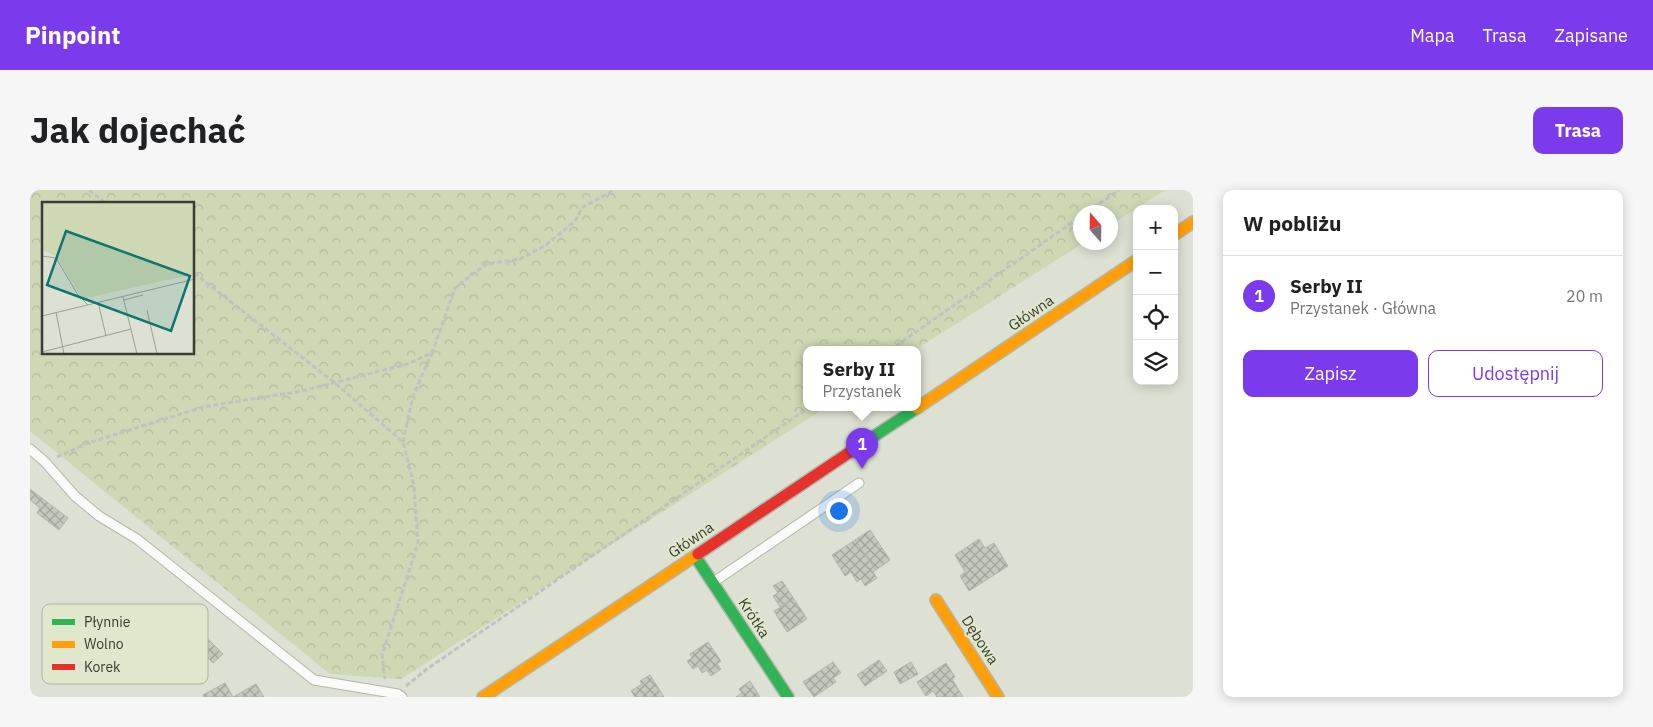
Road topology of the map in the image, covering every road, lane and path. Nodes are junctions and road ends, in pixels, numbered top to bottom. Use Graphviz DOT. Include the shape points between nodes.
graph roads {
  1 [pos="89,190"];
  2 [pos="615,190"];
  3 [pos="1119,190"];
  4 [pos="104,202"];
  5 [pos="1097,205"];
  6 [pos="1073,222"];
  7 [pos="1193,222"];
  8 [pos="1178,232"];
  9 [pos="1133,263"];
  10 [pos="195,274"];
  11 [pos="896,346"];
  12 [pos="432,353"];
  13 [pos="335,383"];
  14 [pos="921,405"];
  15 [pos="804,411"];
  16 [pos="912,411"];
  17 [pos="403,442"];
  18 [pos="30,449"];
  19 [pos="45,462"];
  20 [pos="859,483"];
  21 [pos="695,556"];
  22 [pos="712,583"];
  23 [pos="936,600"];
  24 [pos="387,692"];
  25 [pos="400,695"];
  26 [pos="483,697"];
  27 [pos="788,697"];
  28 [pos="998,697"];
  1 -- 4 [label="path"];
  2 -- 12 [label="path" via="583,207 575,221 546,245 520,259 486,264 456,288"];
  3 -- 5 [label="path"];
  6 -- 11 [label="path"];
  7 -- 8 [label="main road"];
  9 -- 14 [label="main road, Główna"];
  10 -- 13 [label="path"];
  12 -- 13 [label="path" via="407,364"];
  12 -- 17 [label="path" via="413,396"];
  13 -- 17 [label="path"];
  13 -- 19 [label="path" via="203,407 88,443"];
  15 -- 25 [label="path" via="427,669"];
  16 -- 21 [label="main road, Główna"];
  17 -- 24 [label="path" via="414,486 418,543 382,655"];
  18 -- 19 [label="lane"];
  19 -- 24 [label="lane" via="75,496 99,516 137,539 314,680"];
  20 -- 22 [label="lane"];
  21 -- 22 [label="main road, Krótka"];
  21 -- 26 [label="main road, Główna"];
  22 -- 27 [label="main road, Krótka"];
  23 -- 28 [label="main road, Dębowa"];
  24 -- 25 [label="lane"];
}
